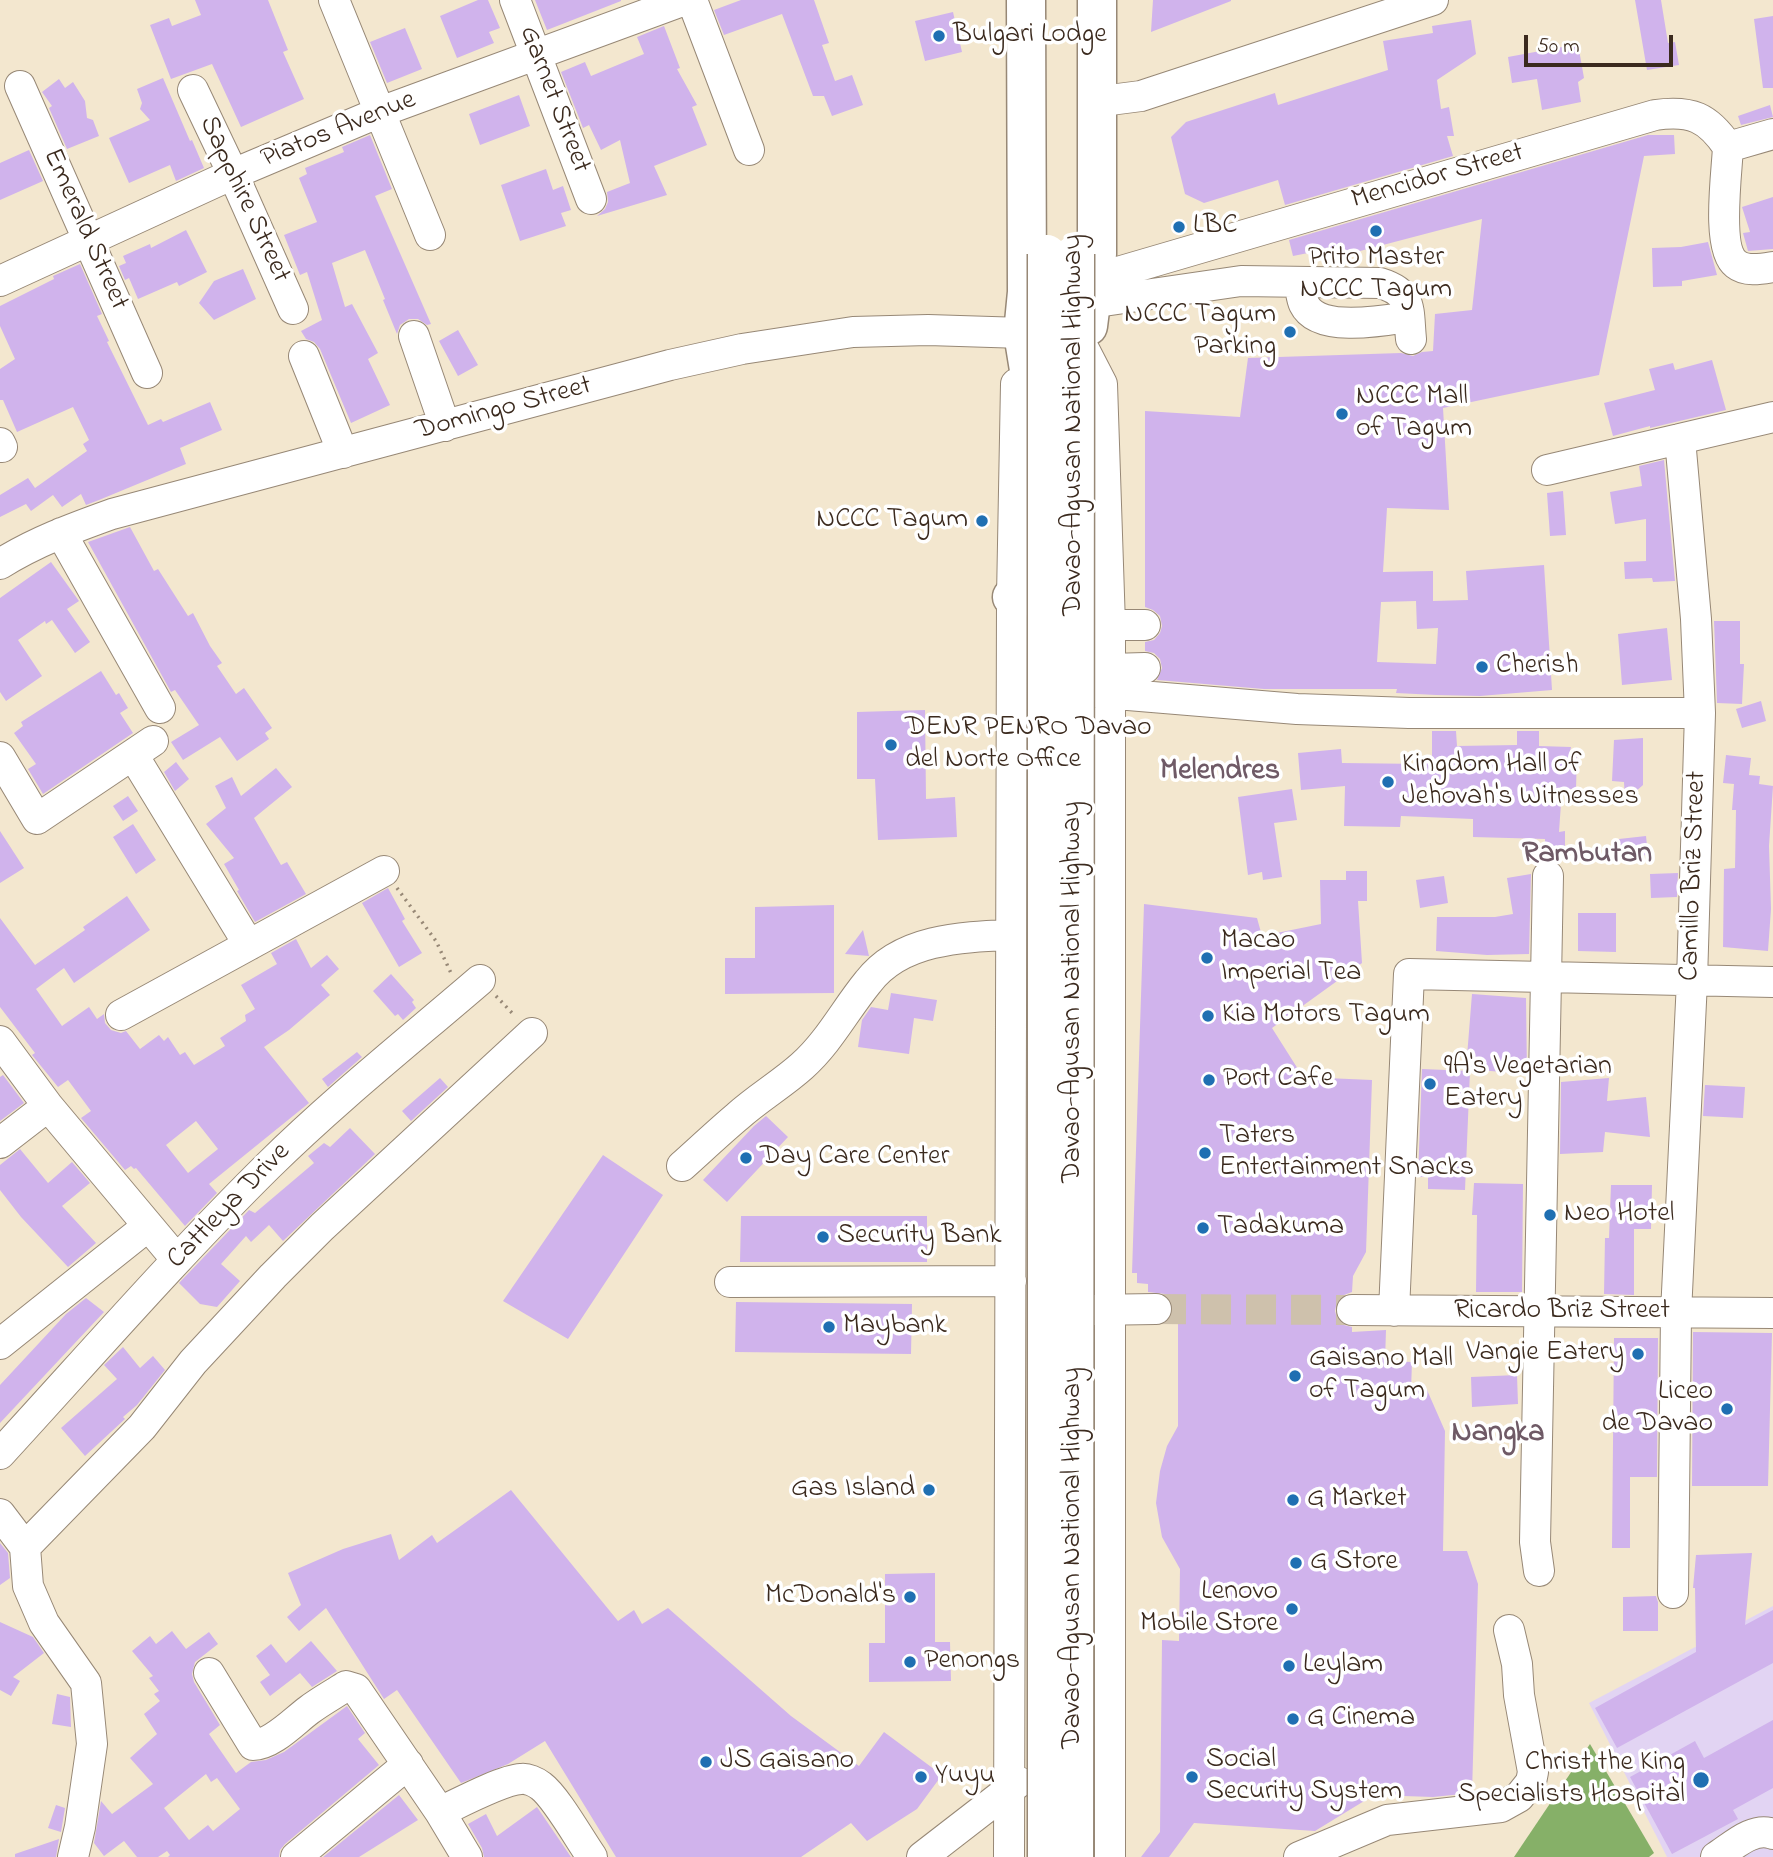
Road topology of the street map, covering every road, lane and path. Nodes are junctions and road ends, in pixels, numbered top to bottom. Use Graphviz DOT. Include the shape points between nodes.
graph roads {
  1 [pos="334,0"];
  2 [pos="515,0"];
  3 [pos="685,0"];
  4 [pos="692,0"];
  5 [pos="1013,0"];
  6 [pos="1026,0"];
  7 [pos="1047,0"];
  8 [pos="1075,0"];
  9 [pos="1097,0"];
  10 [pos="1110,0"];
  11 [pos="1433,0"];
  12 [pos="537,56"];
  13 [pos="20,86"];
  14 [pos="193,90"];
  15 [pos="1110,100"];
  16 [pos="380,112"];
  17 [pos="1773,134"];
  18 [pos="1728,147"];
  19 [pos="749,150"];
  20 [pos="233,174"];
  21 [pos="591,200"];
  22 [pos="430,235"];
  23 [pos="89,240"];
  24 [pos="1773,267"];
  25 [pos="1082,275"];
  26 [pos="0,281"];
  27 [pos="1299,283"];
  28 [pos="293,309"];
  29 [pos="1023,333"];
  30 [pos="414,337"];
  31 [pos="1085,351"];
  32 [pos="304,356"];
  33 [pos="147,373"];
  34 [pos="1773,416"];
  35 [pos="444,426"];
  36 [pos="1680,439"];
  37 [pos="343,453"];
  38 [pos="1547,470"];
  39 [pos="61,533"];
  40 [pos="0,564"];
  41 [pos="1022,596"];
  42 [pos="1110,625"];
  43 [pos="1145,625"];
  44 [pos="1145,668"];
  45 [pos="1102,685"];
  46 [pos="160,708"];
  47 [pos="1700,713"];
  48 [pos="0,757"];
  49 [pos="384,871"];
  50 [pos="1548,876"];
  51 [pos="1011,935"];
  52 [pos="250,945"];
  53 [pos="1547,978"];
  54 [pos="1692,981"];
  55 [pos="1773,982"];
  56 [pos="469,989"];
  57 [pos="1085,999"];
  58 [pos="1036,1000"];
  59 [pos="121,1015"];
  60 [pos="533,1033"];
  61 [pos="0,1041"];
  62 [pos="1085,1059"];
  63 [pos="48,1106"];
  64 [pos="0,1143"];
  65 [pos="682,1166"];
  66 [pos="148,1226"];
  67 [pos="177,1260"];
  68 [pos="1011,1281"];
  69 [pos="730,1282"];
  70 [pos="1156,1309"];
  71 [pos="1097,1310"];
  72 [pos="1352,1310"];
  73 [pos="1395,1311"];
  74 [pos="1540,1312"];
  75 [pos="1676,1313"];
  76 [pos="1773,1313"];
  77 [pos="0,1344"];
  78 [pos="0,1454"];
  79 [pos="0,1514"];
  80 [pos="25,1547"];
  81 [pos="1539,1571"];
  82 [pos="1673,1593"];
  83 [pos="1509,1630"];
  84 [pos="209,1673"];
  85 [pos="1110,1724"];
  86 [pos="408,1764"];
  87 [pos="1009,1789"];
  88 [pos="440,1812"];
  89 [pos="1773,1834"];
  90 [pos="73,1857"];
  91 [pos="296,1857"];
  92 [pos="467,1857"];
  93 [pos="592,1857"];
  94 [pos="922,1857"];
  95 [pos="1009,1857"];
  96 [pos="1047,1857"];
  97 [pos="1074,1857"];
  98 [pos="1110,1857"];
  99 [pos="1299,1857"];
  100 [pos="1716,1857"];
  1 -- 16 [label="street"];
  2 -- 12 [label="street, Garnet Street"];
  3 -- 12 [label="street, Piatos Avenue"];
  4 -- 19 [label="street"];
  5 -- 29 [label="street" via="1016,292"];
  6 -- 29 [label="highway, Davao-Agusan National Highway" via="1027,292"];
  7 -- 25 [label="highway, Davao-Agusan National Highway"];
  8 -- 25 [label="highway, Davao-Agusan National Highway"];
  9 -- 25 [label="highway, Davao-Agusan National Highway"];
  10 -- 15 [label="street"];
  11 -- 15 [label="street" via="1141,96"];
  12 -- 16 [label="street, Piatos Avenue"];
  12 -- 21 [label="street, Garnet Street"];
  13 -- 23 [label="street, Emerald Street"];
  14 -- 20 [label="street, Sapphire Street"];
  15 -- 25 [label="street" via="1112,235"];
  16 -- 20 [label="street, Piatos Avenue"];
  16 -- 22 [label="street"];
  17 -- 18 [label="street"];
  18 -- 24 [label="street" via="1724,238 1728,255 1748,269"];
  18 -- 25 [label="street, Mencidor Street" via="1716,129 1692,115 1655,115"];
  20 -- 23 [label="street, Piatos Avenue"];
  20 -- 28 [label="street, Sapphire Street"];
  23 -- 26 [label="street, Piatos Avenue"];
  23 -- 33 [label="street, Emerald Street"];
  25 -- 27 [label="street" via="1208,284"];
  25 -- 29 [label="highway" via="1079,319 1052,330"];
  25 -- 31 [label="highway, Davao-Agusan National Highway"];
  25 -- 96 [label="highway, Davao-Agusan National Highway, bridge"];
  25 -- 97 [label="highway, Davao-Agusan National Highway, bridge"];
  27 -- 27 [label="street" via="1380,283 1396,288 1406,302 1410,328 1322,319 1305,305"];
  29 -- 31 [label="highway" via="1065,339"];
  29 -- 35 [label="street, Domingo Street" via="891,330 795,339 670,365"];
  29 -- 41 [label="highway, Davao-Agusan National Highway" via="1030,376"];
  30 -- 35 [label="street"];
  31 -- 42 [label="street" via="1102,384"];
  31 -- 45 [label="highway, Davao-Agusan National Highway"];
  32 -- 37 [label="street"];
  34 -- 36 [label="street"];
  35 -- 37 [label="street, Domingo Street"];
  36 -- 38 [label="street"];
  36 -- 47 [label="street, Camillo Briz Street"];
  37 -- 39 [label="street, Domingo Street" via="112,514"];
  39 -- 40 [label="street, Domingo Street"];
  39 -- 46 [label="street"];
  41 -- 51 [label="street"];
  41 -- 58 [label="highway, Davao-Agusan National Highway"];
  42 -- 43 [label="street"];
  42 -- 45 [label="street"];
  44 -- 45 [label="street"];
  45 -- 47 [label="street" via="1297,709"];
  45 -- 57 [label="highway, Davao-Agusan National Highway"];
  45 -- 71 [label="street"];
  47 -- 54 [label="street, Camillo Briz Street"];
  48 -- 52 [label="street" via="37,819 143,748"];
  49 -- 52 [label="street"];
  49 -- 56 [label="path"];
  50 -- 53 [label="street"];
  51 -- 65 [label="street" via="937,943 894,958 869,980 801,1067"];
  51 -- 68 [label="street"];
  52 -- 59 [label="street"];
  53 -- 54 [label="street"];
  53 -- 73 [label="street" via="1409,974"];
  53 -- 74 [label="street"];
  54 -- 55 [label="street"];
  54 -- 75 [label="street, Camillo Briz Street"];
  56 -- 60 [label="path"];
  56 -- 67 [label="street, Cattleya Drive" via="332,1106"];
  57 -- 58 [label="highway" via="1060,1007"];
  57 -- 62 [label="highway, Davao-Agusan National Highway"];
  58 -- 62 [label="highway, Davao-Agusan National Highway" via="1036,1060 1060,1053"];
  60 -- 80 [label="street" via="273,1276 193,1362 142,1427"];
  61 -- 63 [label="street"];
  62 -- 71 [label="highway, Davao-Agusan National Highway"];
  63 -- 64 [label="street"];
  63 -- 66 [label="street"];
  66 -- 67 [label="street"];
  66 -- 77 [label="street"];
  67 -- 78 [label="street, Cattleya Drive"];
  68 -- 69 [label="street"];
  68 -- 87 [label="street"];
  70 -- 71 [label="street"];
  71 -- 85 [label="street"];
  72 -- 73 [label="street, Ricardo Briz Street"];
  73 -- 74 [label="street, Ricardo Briz Street"];
  74 -- 75 [label="street, Ricardo Briz Street"];
  74 -- 81 [label="street" via="1535,1542"];
  75 -- 76 [label="street, Ricardo Briz Street"];
  75 -- 82 [label="street, Camillo Briz Street"];
  79 -- 80 [label="street"];
  80 -- 90 [label="street" via="28,1586 44,1623 86,1683 92,1744"];
  83 -- 99 [label="street" via="1533,1772 1518,1797 1501,1807 1387,1820"];
  84 -- 86 [label="street" via="253,1745 269,1740 350,1686"];
  85 -- 87 [label="street"];
  85 -- 98 [label="street"];
  86 -- 88 [label="street"];
  86 -- 91 [label="street"];
  87 -- 94 [label="street"];
  87 -- 95 [label="street"];
  88 -- 92 [label="street"];
  88 -- 93 [label="street" via="507,1782 529,1780 541,1785"];
  89 -- 100 [label="street" via="1757,1832"];
}
